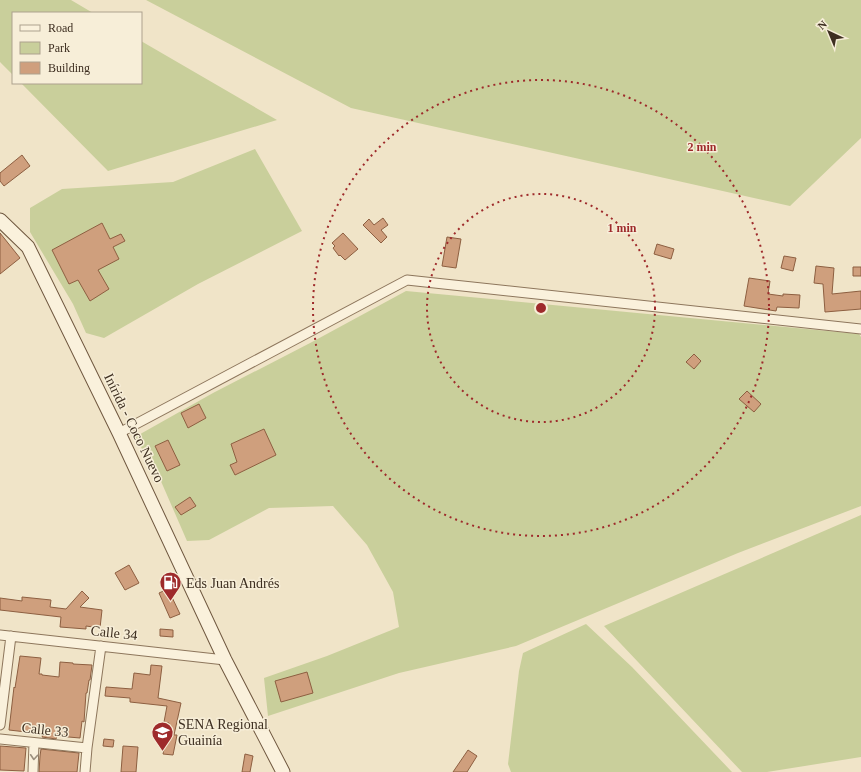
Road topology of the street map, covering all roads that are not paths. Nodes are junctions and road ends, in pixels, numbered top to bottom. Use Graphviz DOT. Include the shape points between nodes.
graph roads {
  1 [pos="0,220"];
  2 [pos="861,329"];
  3 [pos="120,434"];
  4 [pos="0,635"];
  5 [pos="11,636"];
  6 [pos="101,646"];
  7 [pos="225,660"];
  8 [pos="0,725"];
  9 [pos="0,739"];
  10 [pos="34,743"];
  11 [pos="87,748"];
  12 [pos="32,772"];
  13 [pos="85,772"];
  14 [pos="283,772"];
  1 -- 3 [label="street, Inírida - Coco Nuevo" via="28,247"];
  2 -- 3 [label="street" via="407,280"];
  3 -- 7 [label="street, Inírida - Coco Nuevo"];
  4 -- 5 [label="street, Calle 34"];
  5 -- 6 [label="street, Calle 34"];
  5 -- 8 [label="street"];
  6 -- 7 [label="street, Calle 34"];
  6 -- 11 [label="street"];
  7 -- 14 [label="street, Inírida - Coco Nuevo"];
  9 -- 10 [label="street, Calle 33"];
  10 -- 11 [label="street, Calle 33"];
  10 -- 12 [label="street, one-way"];
  11 -- 13 [label="street"];
}
